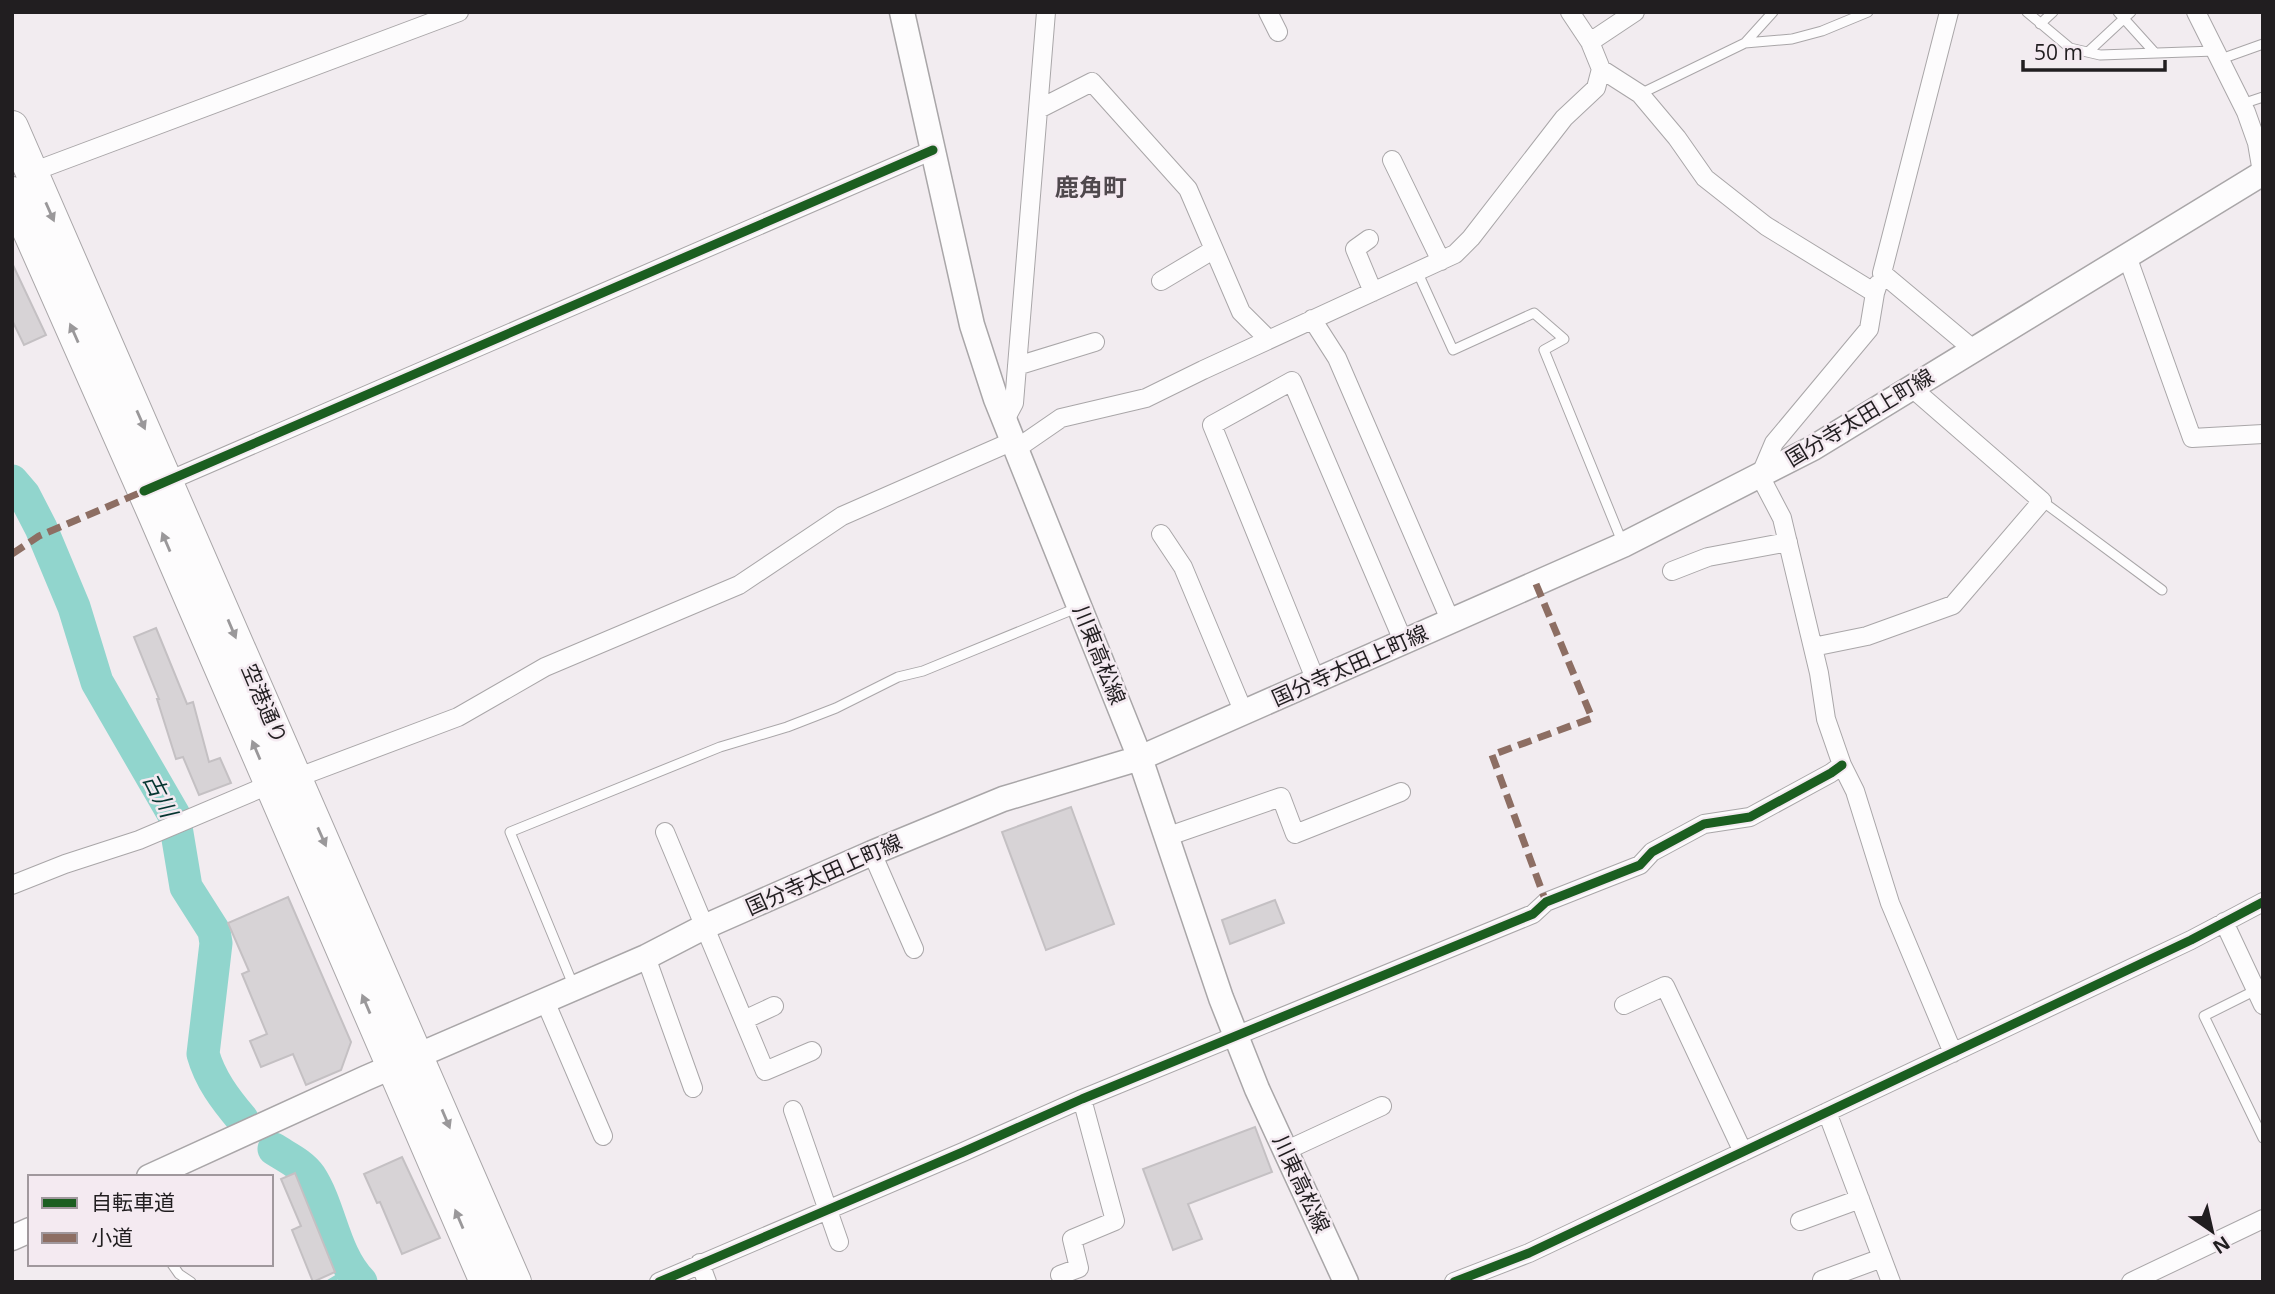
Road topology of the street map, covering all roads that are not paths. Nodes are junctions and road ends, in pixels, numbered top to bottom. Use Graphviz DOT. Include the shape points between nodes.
graph roads {
  1 [pos="459,12"];
  2 [pos="902,12"];
  3 [pos="1046,12"];
  4 [pos="1268,12"];
  5 [pos="1570,12"];
  6 [pos="1635,12"];
  7 [pos="1773,12"];
  8 [pos="1868,12"];
  9 [pos="1949,12"];
  10 [pos="2027,12"];
  11 [pos="2053,12"];
  12 [pos="2199,13"];
  13 [pos="2124,14"];
  14 [pos="2040,24"];
  15 [pos="1278,32"];
  16 [pos="1590,42"];
  17 [pos="1745,43"];
  18 [pos="2263,44"];
  19 [pos="2088,52"];
  20 [pos="2155,53"];
  21 [pos="2219,55"];
  22 [pos="1601,69"];
  23 [pos="1640,94"];
  24 [pos="2263,97"];
  25 [pos="2242,104"];
  26 [pos="1039,109"];
  27 [pos="12,127"];
  28 [pos="933,150"];
  29 [pos="1392,160"];
  30 [pos="2262,175"];
  31 [pos="22,183"];
  32 [pos="1369,239"];
  33 [pos="1213,250"];
  34 [pos="2127,256"];
  35 [pos="1441,261"];
  36 [pos="1417,271"];
  37 [pos="1882,273"];
  38 [pos="1161,281"];
  39 [pos="1373,292"];
  40 [pos="1875,293"];
  41 [pos="1312,319"];
  42 [pos="1268,339"];
  43 [pos="1095,342"];
  44 [pos="1974,350"];
  45 [pos="1017,366"];
  46 [pos="1912,388"];
  47 [pos="2263,434"];
  48 [pos="1011,437"];
  49 [pos="1760,477"];
  50 [pos="156,486"];
  51 [pos="2042,501"];
  52 [pos="1161,534"];
  53 [pos="1788,542"];
  54 [pos="1623,545"];
  55 [pos="1672,571"];
  56 [pos="2162,590"];
  57 [pos="1080,607"];
  58 [pos="1451,622"];
  59 [pos="1404,643"];
  60 [pos="1813,647"];
  61 [pos="1316,681"];
  62 [pos="1244,712"];
  63 [pos="1140,758"];
  64 [pos="1842,765"];
  65 [pos="284,781"];
  66 [pos="1401,792"];
  67 [pos="665,832"];
  68 [pos="1166,837"];
  69 [pos="872,853"];
  70 [pos="12,885"];
  71 [pos="2263,902"];
  72 [pos="2224,922"];
  73 [pos="704,927"];
  74 [pos="914,949"];
  75 [pos="646,957"];
  76 [pos="575,988"];
  77 [pos="2259,997"];
  78 [pos="545,1001"];
  79 [pos="1624,1005"];
  80 [pos="774,1006"];
  81 [pos="744,1020"];
  82 [pos="1235,1034"];
  83 [pos="812,1051"];
  84 [pos="1953,1053"];
  85 [pos="406,1062"];
  86 [pos="693,1088"];
  87 [pos="1082,1098"];
  88 [pos="1382,1106"];
  89 [pos="793,1110"];
  90 [pos="1827,1112"];
  91 [pos="604,1136"];
  92 [pos="2263,1138"];
  93 [pos="1285,1151"];
  94 [pos="1743,1152"];
  95 [pos="153,1175"];
  96 [pos="1860,1199"];
  97 [pos="829,1209"];
  98 [pos="2263,1219"];
  99 [pos="1800,1221"];
  100 [pos="28,1231"];
  101 [pos="12,1238"];
  102 [pos="839,1242"];
  103 [pos="1882,1258"];
  104 [pos="700,1263"];
  105 [pos="173,1266"];
  106 [pos="1060,1275"];
  107 [pos="1822,1280"];
  108 [pos="191,1282"];
  109 [pos="486,1282"];
  110 [pos="516,1282"];
  111 [pos="659,1282"];
  112 [pos="707,1282"];
  113 [pos="1346,1282"];
  114 [pos="1454,1282"];
  115 [pos="1891,1282"];
  116 [pos="2131,1282"];
  1 -- 31 [label="street"];
  2 -- 28 [label="main road, 川東高松線"];
  3 -- 26 [label="street"];
  4 -- 15 [label="street"];
  5 -- 16 [label="street"];
  6 -- 16 [label="street"];
  7 -- 17 [label="lane"];
  8 -- 17 [label="lane" via="1812,34"];
  9 -- 37 [label="street"];
  10 -- 14 [label="lane"];
  11 -- 14 [label="lane"];
  12 -- 21 [label="street"];
  13 -- 19 [label="lane"];
  13 -- 20 [label="lane"];
  14 -- 19 [label="lane" via="2070,48"];
  16 -- 22 [label="street"];
  17 -- 23 [label="lane"];
  18 -- 21 [label="lane"];
  19 -- 20 [label="lane"];
  20 -- 21 [label="lane"];
  21 -- 25 [label="street"];
  22 -- 23 [label="street"];
  22 -- 35 [label="street" via="1597,88 1564,118 1471,238"];
  23 -- 40 [label="street" via="1705,178 1766,226"];
  24 -- 25 [label="lane"];
  25 -- 30 [label="street" via="2257,143"];
  26 -- 33 [label="street" via="1092,82 1188,189"];
  26 -- 45 [label="street"];
  27 -- 31 [label="highway, 空港通り"];
  28 -- 48 [label="main road, 川東高松線" via="972,325"];
  28 -- 50 [label="street"];
  29 -- 35 [label="street"];
  30 -- 34 [label="main road, 国分寺太田上町線"];
  31 -- 50 [label="highway, 空港通り"];
  32 -- 39 [label="street" via="1355,249"];
  33 -- 38 [label="street"];
  33 -- 42 [label="street" via="1241,313"];
  34 -- 44 [label="main road, 国分寺太田上町線"];
  34 -- 47 [label="street" via="2192,438"];
  35 -- 36 [label="street"];
  36 -- 39 [label="street"];
  36 -- 54 [label="lane" via="1453,350 1534,313 1564,339 1544,350"];
  37 -- 40 [label="street"];
  37 -- 44 [label="street"];
  39 -- 41 [label="street"];
  40 -- 49 [label="street" via="1869,329 1774,443"];
  41 -- 42 [label="street"];
  41 -- 58 [label="street" via="1337,358"];
  42 -- 48 [label="street" via="1146,398 1061,418"];
  43 -- 45 [label="street"];
  44 -- 46 [label="main road, 国分寺太田上町線"];
  45 -- 48 [label="street"];
  46 -- 49 [label="main road, 国分寺太田上町線"];
  46 -- 51 [label="street"];
  48 -- 57 [label="main road, 川東高松線"];
  48 -- 65 [label="street" via="842,516 739,585 545,667 458,717"];
  49 -- 53 [label="street" via="1782,518"];
  49 -- 54 [label="main road, 国分寺太田上町線"];
  50 -- 65 [label="highway, 空港通り"];
  51 -- 56 [label="lane"];
  51 -- 60 [label="street" via="1953,606 1867,636"];
  52 -- 62 [label="street" via="1183,567"];
  53 -- 55 [label="street" via="1708,557"];
  53 -- 60 [label="street"];
  54 -- 58 [label="main road, 国分寺太田上町線"];
  57 -- 63 [label="main road, 川東高松線"];
  57 -- 76 [label="lane" via="898,677 836,708 720,747 510,832"];
  58 -- 59 [label="main road, 国分寺太田上町線"];
  59 -- 61 [label="main road, 国分寺太田上町線"];
  59 -- 61 [label="street" via="1292,381 1212,425"];
  60 -- 64 [label="street" via="1826,719"];
  61 -- 62 [label="main road, 国分寺太田上町線"];
  62 -- 63 [label="main road, 国分寺太田上町線"];
  63 -- 68 [label="main road, 川東高松線"];
  63 -- 69 [label="main road, 国分寺太田上町線" via="1003,799"];
  64 -- 82 [label="street" via="1750,817 1704,824 1652,852 1640,865 1546,902 1533,914"];
  64 -- 84 [label="street" via="1856,791 1890,903"];
  65 -- 70 [label="street"];
  65 -- 85 [label="highway, 空港通り"];
  66 -- 68 [label="street" via="1295,834 1280,797"];
  67 -- 73 [label="street"];
  68 -- 82 [label="main road, 川東高松線"];
  69 -- 73 [label="main road, 国分寺太田上町線"];
  69 -- 74 [label="street"];
  71 -- 72 [label="street"];
  72 -- 77 [label="street"];
  72 -- 84 [label="street"];
  73 -- 75 [label="main road, 国分寺太田上町線"];
  73 -- 81 [label="street"];
  75 -- 76 [label="main road, 国分寺太田上町線"];
  75 -- 86 [label="street"];
  76 -- 78 [label="main road, 国分寺太田上町線"];
  77 -- 92 [label="lane" via="2204,1016"];
  78 -- 85 [label="main road, 国分寺太田上町線"];
  78 -- 91 [label="street"];
  79 -- 94 [label="street" via="1665,986"];
  80 -- 81 [label="street"];
  81 -- 83 [label="street" via="765,1071"];
  82 -- 87 [label="street"];
  82 -- 93 [label="main road, 川東高松線"];
  84 -- 90 [label="street"];
  85 -- 95 [label="main road, 国分寺太田上町線"];
  109 -- 85 [label="highway, 空港通り, one-way"];
  85 -- 110 [label="highway, 空港通り, one-way"];
  87 -- 97 [label="street"];
  87 -- 106 [label="street" via="1115,1221 1072,1240 1079,1268"];
  88 -- 93 [label="street"];
  89 -- 97 [label="street"];
  90 -- 94 [label="street"];
  90 -- 96 [label="street"];
  93 -- 113 [label="main road, 川東高松線"];
  94 -- 114 [label="street" via="1529,1253"];
  96 -- 99 [label="street"];
  96 -- 103 [label="street"];
  97 -- 102 [label="street"];
  97 -- 104 [label="street"];
  98 -- 116 [label="street"];
  100 -- 101 [label="main road"];
  103 -- 107 [label="street"];
  103 -- 115 [label="street"];
  104 -- 111 [label="street"];
  104 -- 112 [label="street"];
  105 -- 108 [label="lane"];
}
